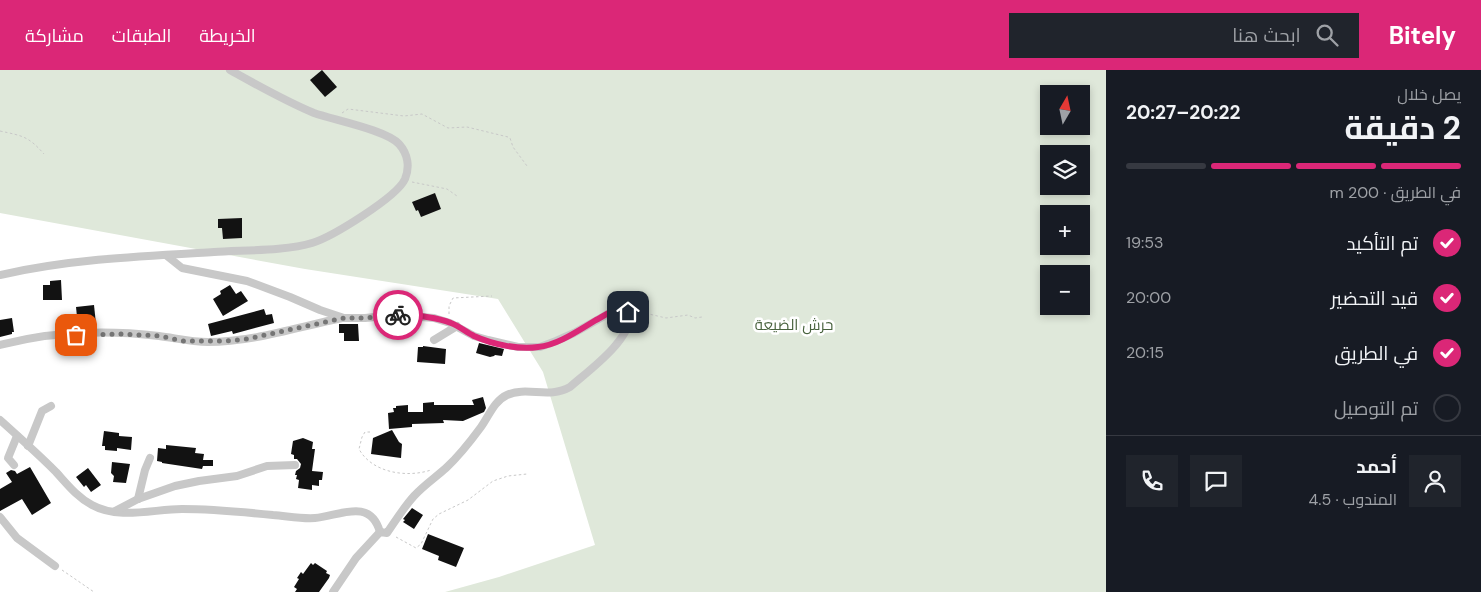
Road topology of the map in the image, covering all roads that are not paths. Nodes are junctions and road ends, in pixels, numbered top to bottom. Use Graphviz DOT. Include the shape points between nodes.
graph roads {
  1 [pos="230,70"];
  2 [pos="167,256"];
  3 [pos="0,275"];
  4 [pos="344,318"];
  5 [pos="454,324"];
  6 [pos="434,340"];
  7 [pos="0,345"];
  8 [pos="51,406"];
  9 [pos="0,420"];
  10 [pos="17,436"];
  11 [pos="28,446"];
  12 [pos="150,458"];
  13 [pos="14,465"];
  14 [pos="295,465"];
  15 [pos="138,499"];
  16 [pos="113,512"];
  17 [pos="0,517"];
  18 [pos="383,532"];
  19 [pos="55,566"];
  20 [pos="333,592"];
  1 -- 2 [label="street" via="315,113 397,142 404,150 408,170 404,181 377,206 342,229 311,243"];
  2 -- 3 [label="street" via="56,264"];
  2 -- 4 [label="street" via="182,268 248,281"];
  4 -- 5 [label="street" via="395,314 434,318"];
  4 -- 7 [label="street" via="225,341 183,341 160,336 108,334 56,336"];
  5 -- 6 [label="street"];
  5 -- 18 [label="street" via="488,340 518,347 540,347 615,310 628,312 630,321 615,348 570,387 551,393 514,393 497,402 468,444 416,494"];
  8 -- 11 [label="street" via="42,411"];
  9 -- 10 [label="street"];
  10 -- 11 [label="street"];
  10 -- 13 [label="street" via="8,458"];
  11 -- 16 [label="street" via="78,495 92,505"];
  12 -- 15 [label="street"];
  14 -- 15 [label="street" via="267,466 236,476 175,486"];
  15 -- 16 [label="street"];
  16 -- 18 [label="street" via="199,509 315,518 348,510 371,517"];
  17 -- 19 [label="street" via="17,538"];
  18 -- 20 [label="street" via="356,558"];
}
